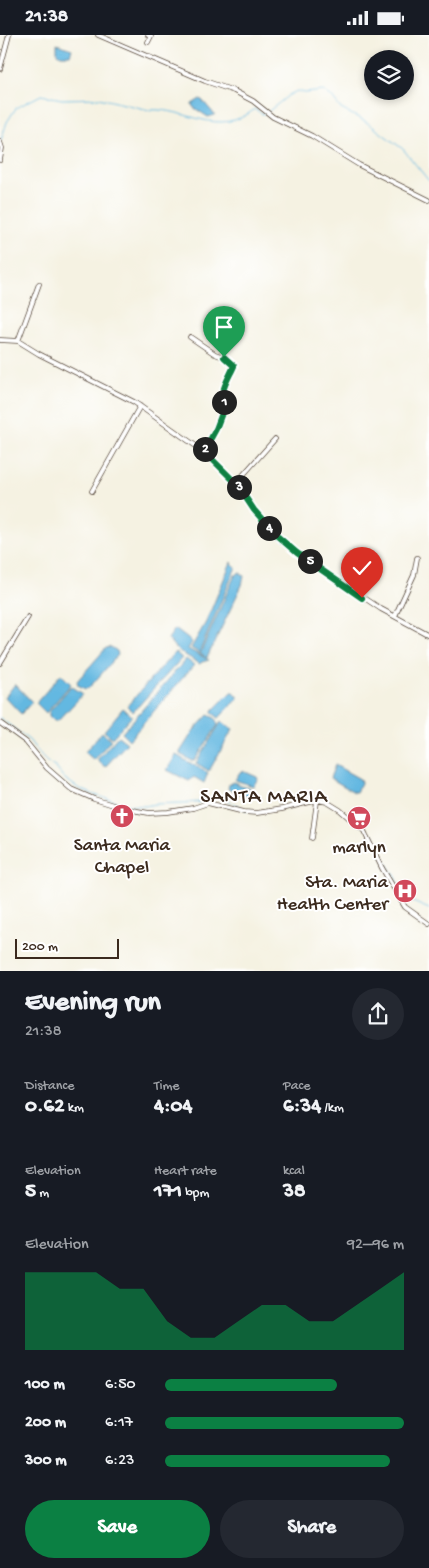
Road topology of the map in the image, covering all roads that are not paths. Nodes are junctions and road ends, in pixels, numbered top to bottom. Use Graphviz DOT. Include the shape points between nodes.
graph roads {
  1 [pos="9,35"];
  2 [pos="98,35"];
  3 [pos="148,35"];
  4 [pos="148,42"];
  5 [pos="0,69"];
  6 [pos="0,142"];
  7 [pos="0,160"];
  8 [pos="429,200"];
  9 [pos="39,285"];
  10 [pos="190,337"];
  11 [pos="0,340"];
  12 [pos="18,341"];
  13 [pos="140,406"];
  14 [pos="275,439"];
  15 [pos="204,451"];
  16 [pos="236,483"];
  17 [pos="92,491"];
  18 [pos="417,558"];
  19 [pos="395,616"];
  20 [pos="28,617"];
  21 [pos="429,635"];
  22 [pos="0,663"];
  23 [pos="0,723"];
  24 [pos="317,801"];
  25 [pos="312,838"];
  26 [pos="429,924"];
  1 -- 5 [label="street"];
  2 -- 8 [label="street" via="234,91 273,117"];
  3 -- 4 [label="street" via="151,37"];
  6 -- 7 [label="street"];
  9 -- 12 [label="street"];
  10 -- 15 [label="street" via="234,366 222,392 223,413"];
  11 -- 12 [label="street"];
  12 -- 13 [label="street"];
  13 -- 15 [label="street"];
  13 -- 17 [label="street"];
  14 -- 16 [label="street"];
  15 -- 16 [label="street"];
  16 -- 19 [label="street" via="254,510 297,553"];
  18 -- 19 [label="street" via="414,575"];
  19 -- 21 [label="street"];
  20 -- 22 [label="street"];
  23 -- 24 [label="street" via="26,743 71,789 126,809 168,812 208,803 257,813"];
  24 -- 25 [label="street"];
  24 -- 26 [label="street" via="327,802 340,810 364,831 405,907"];
}
